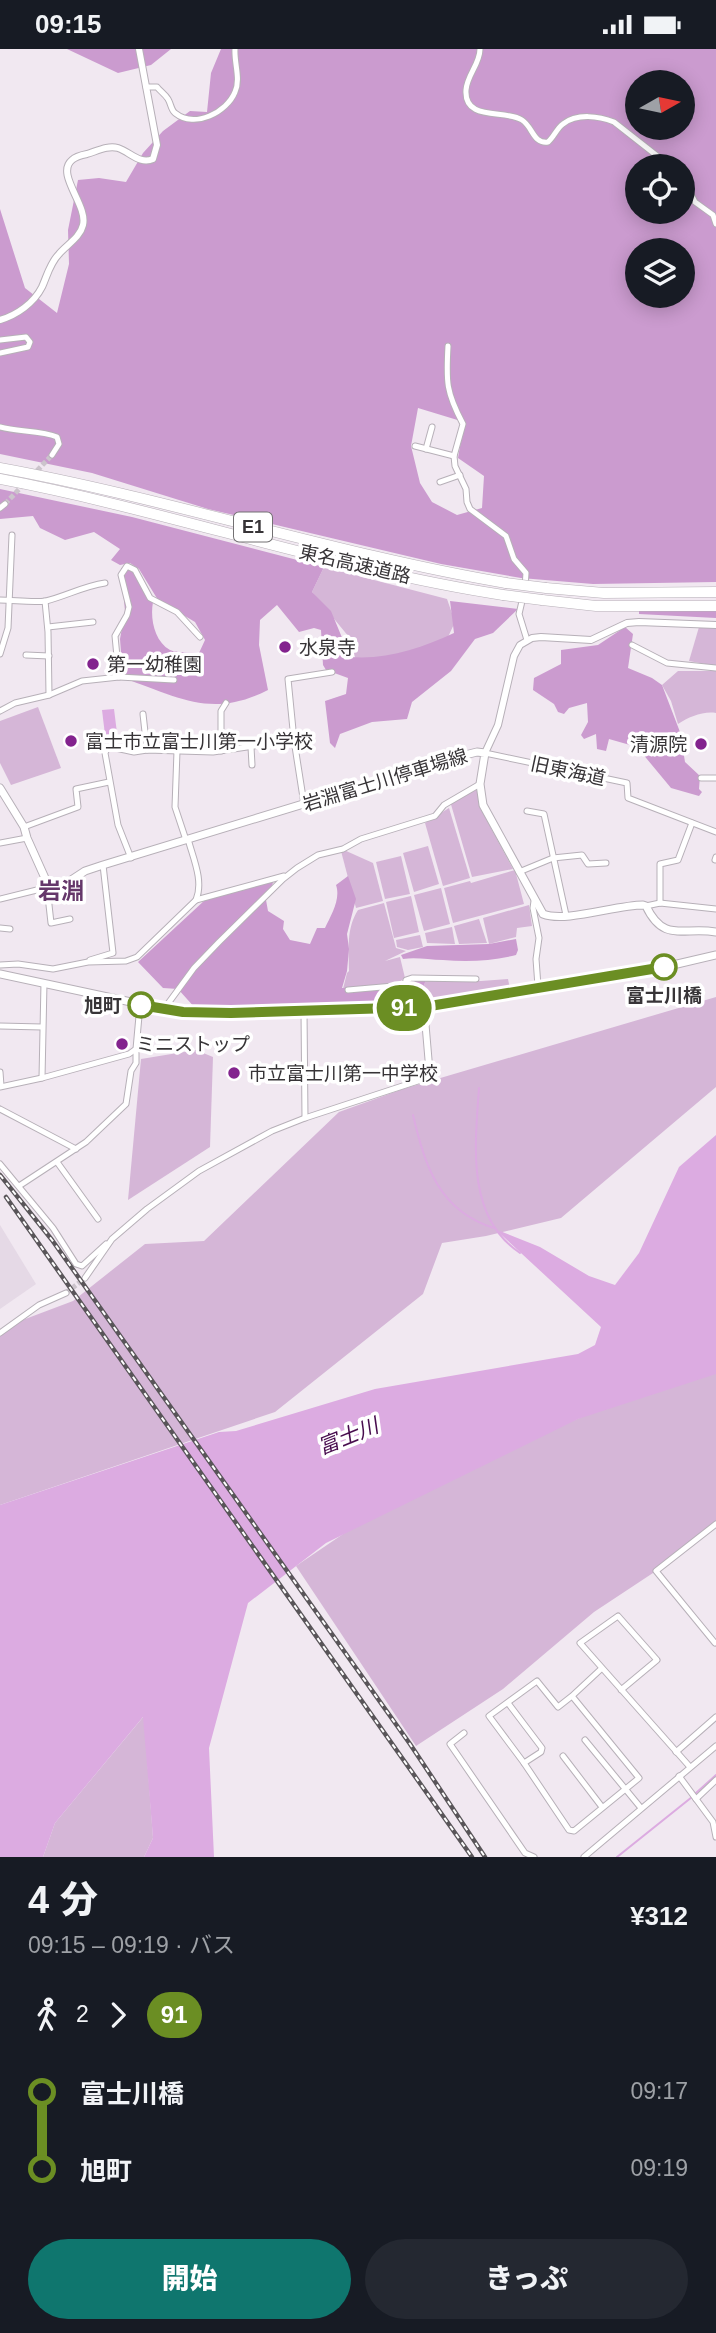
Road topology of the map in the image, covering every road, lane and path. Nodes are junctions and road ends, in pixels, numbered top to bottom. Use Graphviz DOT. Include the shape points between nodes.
graph roads {
  1 [pos="139,49"];
  2 [pos="235,49"];
  3 [pos="480,49"];
  4 [pos="146,87"];
  5 [pos="655,154"];
  6 [pos="695,202"];
  7 [pos="716,224"];
  8 [pos="0,320"];
  9 [pos="0,340"];
  10 [pos="449,346"];
  11 [pos="0,353"];
  12 [pos="0,427"];
  13 [pos="432,427"];
  14 [pos="415,446"];
  15 [pos="426,449"];
  16 [pos="52,455"];
  17 [pos="454,456"];
  18 [pos="0,468"];
  19 [pos="460,475"];
  20 [pos="0,479"];
  21 [pos="440,482"];
  22 [pos="12,535"];
  23 [pos="105,583"];
  24 [pos="716,592"];
  25 [pos="0,600"];
  26 [pos="9,600"];
  27 [pos="45,601"];
  28 [pos="716,606"];
  29 [pos="93,622"];
  30 [pos="716,625"];
  31 [pos="48,627"];
  32 [pos="200,637"];
  33 [pos="527,641"];
  34 [pos="632,645"];
  35 [pos="0,654"];
  36 [pos="26,655"];
  37 [pos="49,656"];
  38 [pos="716,668"];
  39 [pos="332,672"];
  40 [pos="120,677"];
  41 [pos="174,680"];
  42 [pos="49,695"];
  43 [pos="226,703"];
  44 [pos="0,711"];
  45 [pos="143,714"];
  46 [pos="294,740"];
  47 [pos="251,747"];
  48 [pos="147,750"];
  49 [pos="177,751"];
  50 [pos="221,751"];
  51 [pos="485,753"];
  52 [pos="252,765"];
  53 [pos="701,778"];
  54 [pos="716,778"];
  55 [pos="109,782"];
  56 [pos="480,784"];
  57 [pos="1,793"];
  58 [pos="304,804"];
  59 [pos="527,811"];
  60 [pos="692,824"];
  61 [pos="24,827"];
  62 [pos="716,832"];
  63 [pos="27,838"];
  64 [pos="187,840"];
  65 [pos="0,843"];
  66 [pos="131,858"];
  67 [pos="552,858"];
  68 [pos="606,863"];
  69 [pos="103,865"];
  70 [pos="519,872"];
  71 [pos="289,874"];
  72 [pos="51,888"];
  73 [pos="0,899"];
  74 [pos="196,900"];
  75 [pos="534,901"];
  76 [pos="660,903"];
  77 [pos="646,906"];
  78 [pos="716,909"];
  79 [pos="566,915"];
  80 [pos="70,919"];
  81 [pos="0,928"];
  82 [pos="10,929"];
  83 [pos="716,932"];
  84 [pos="716,955"];
  85 [pos="88,962"];
  86 [pos="0,965"];
  87 [pos="0,974"];
  88 [pos="476,979"];
  89 [pos="44,983"];
  90 [pos="405,985"];
  91 [pos="538,986"];
  92 [pos="348,990"];
  93 [pos="141,1005"];
  94 [pos="424,1007"];
  95 [pos="407,1008"];
  96 [pos="163,1010"];
  97 [pos="304,1011"];
  98 [pos="0,1026"];
  99 [pos="42,1027"];
  100 [pos="136,1049"];
  101 [pos="0,1072"];
  102 [pos="430,1077"];
  103 [pos="42,1078"];
  104 [pos="1,1086"];
  105 [pos="0,1109"];
  106 [pos="305,1118"];
  107 [pos="76,1149"];
  108 [pos="57,1162"];
  109 [pos="0,1164"];
  110 [pos="19,1186"];
  111 [pos="98,1219"];
  112 [pos="109,1244"];
  113 [pos="85,1278"];
  114 [pos="66,1293"];
  115 [pos="0,1333"];
  116 [pos="716,1524"];
  117 [pos="715,1643"];
  118 [pos="601,1669"];
  119 [pos="621,1690"];
  120 [pos="572,1696"];
  121 [pos="508,1703"];
  122 [pos="716,1717"];
  123 [pos="464,1733"];
  124 [pos="585,1740"];
  125 [pos="716,1746"];
  126 [pos="676,1752"];
  127 [pos="563,1756"];
  128 [pos="524,1763"];
  129 [pos="690,1767"];
  130 [pos="679,1776"];
  131 [pos="716,1780"];
  132 [pos="625,1790"];
  133 [pos="696,1799"];
  134 [pos="602,1807"];
  135 [pos="641,1808"];
  136 [pos="715,1822"];
  137 [pos="716,1837"];
  138 [pos="534,1857"];
  139 [pos="584,1857"];
  1 -- 4 [label="street"];
  2 -- 4 [label="street" via="236,92 217,113 202,119 183,117 174,112 157,87"];
  3 -- 5 [label="street" via="466,92 473,108 525,121 541,143 574,118 606,118"];
  4 -- 8 [label="street" via="157,145 153,159 143,161 107,147 71,160 67,178 84,225 58,254 32,301"];
  6 -- 7 [label="street" via="713,215"];
  9 -- 11 [label="street" via="26,337 30,342 28,347"];
  10 -- 17 [label="street" via="446,380 463,424"];
  12 -- 16 [label="street" via="57,437 59,444"];
  13 -- 15 [label="street"];
  14 -- 15 [label="street"];
  15 -- 17 [label="street"];
  17 -- 19 [label="street"];
  18 -- 24 [label="highway, 東名高速道路 / E1, bridge" via="385,560 506,583 604,593"];
  19 -- 21 [label="street"];
  19 -- 33 [label="street" via="470,509 506,536 514,559 526,573 519,614"];
  20 -- 28 [label="highway, 東名高速道路 / E1, bridge" via="383,572 503,595 596,606"];
  22 -- 26 [label="street"];
  23 -- 27 [label="street"];
  25 -- 26 [label="street"];
  26 -- 27 [label="street"];
  26 -- 35 [label="street" via="8,628"];
  27 -- 31 [label="street"];
  29 -- 31 [label="street"];
  30 -- 33 [label="street" via="627,623 591,640 541,637"];
  31 -- 37 [label="street"];
  32 -- 40 [label="street" via="177,612 150,598 135,570 127,566 121,582 129,607 114,636"];
  33 -- 51 [label="street" via="514,656 498,725"];
  34 -- 38 [label="street" via="667,663"];
  36 -- 37 [label="street"];
  37 -- 42 [label="street"];
  39 -- 46 [label="street" via="288,679"];
  40 -- 41 [label="street"];
  40 -- 42 [label="street" via="82,681"];
  42 -- 44 [label="street"];
  43 -- 50 [label="street" via="221,711"];
  45 -- 48 [label="street"];
  46 -- 47 [label="street"];
  46 -- 58 [label="street"];
  47 -- 50 [label="street"];
  47 -- 52 [label="street"];
  48 -- 49 [label="street"];
  48 -- 55 [label="street" via="107,749"];
  49 -- 50 [label="street"];
  49 -- 64 [label="street" via="175,807"];
  51 -- 56 [label="main road, 岩淵富士川停車場線"];
  51 -- 58 [label="main road, 岩淵富士川停車場線" via="461,756"];
  51 -- 60 [label="street, 旧東海道" via="627,783 628,799"];
  53 -- 54 [label="street"];
  55 -- 61 [label="street" via="76,789 78,807"];
  55 -- 66 [label="street"];
  56 -- 70 [label="main road, 岩淵富士川停車場線" via="483,805"];
  56 -- 71 [label="street" via="444,804 435,816 318,855"];
  57 -- 61 [label="main road"];
  58 -- 64 [label="main road, 岩淵富士川停車場線"];
  59 -- 67 [label="street" via="544,814"];
  60 -- 62 [label="street, 旧東海道"];
  60 -- 76 [label="street" via="678,860 660,864"];
  61 -- 63 [label="main road"];
  63 -- 65 [label="street"];
  63 -- 72 [label="main road"];
  64 -- 66 [label="main road, 岩淵富士川停車場線"];
  64 -- 74 [label="street" via="200,888"];
  66 -- 69 [label="main road, 岩淵富士川停車場線"];
  67 -- 68 [label="street" via="582,855 588,864"];
  67 -- 70 [label="street"];
  67 -- 79 [label="street"];
  69 -- 72 [label="main road, 岩淵富士川停車場線" via="56,890"];
  69 -- 85 [label="street" via="113,953"];
  70 -- 75 [label="main road, 岩淵富士川停車場線"];
  71 -- 74 [label="street"];
  71 -- 96 [label="street" via="194,968"];
  72 -- 73 [label="street"];
  72 -- 80 [label="street" via="51,923"];
  74 -- 85 [label="street" via="137,957"];
  75 -- 79 [label="main road" via="543,914"];
  75 -- 91 [label="street"];
  76 -- 77 [label="street"];
  76 -- 78 [label="street"];
  77 -- 79 [label="main road"];
  77 -- 83 [label="main road" via="668,931"];
  81 -- 82 [label="street"];
  84 -- 91 [label="main road" via="643,972"];
  85 -- 86 [label="street" via="53,969"];
  87 -- 89 [label="main road"];
  88 -- 90 [label="street" via="412,978"];
  89 -- 93 [label="main road"];
  89 -- 99 [label="street"];
  90 -- 92 [label="street"];
  90 -- 95 [label="street"];
  91 -- 94 [label="main road"];
  93 -- 96 [label="main road"];
  93 -- 100 [label="street"];
  94 -- 95 [label="main road"];
  94 -- 102 [label="street"];
  95 -- 97 [label="main road"];
  96 -- 97 [label="main road"];
  97 -- 106 [label="street"];
  98 -- 99 [label="street"];
  99 -- 103 [label="street"];
  100 -- 103 [label="street" via="120,1058"];
  100 -- 107 [label="street" via="126,1104"];
  101 -- 104 [label="street"];
  102 -- 106 [label="street"];
  103 -- 104 [label="street"];
  105 -- 107 [label="street"];
  106 -- 112 [label="street" via="199,1171"];
  107 -- 108 [label="street"];
  108 -- 110 [label="street"];
  108 -- 111 [label="street"];
  109 -- 110 [label="street"];
  110 -- 112 [label="street" via="76,1264 82,1266"];
  112 -- 113 [label="street"];
  114 -- 115 [label="street" via="39,1305"];
  116 -- 117 [label="street" via="656,1570"];
  118 -- 119 [label="street"];
  118 -- 119 [label="street" via="580,1643 618,1616 657,1660"];
  118 -- 120 [label="street"];
  119 -- 126 [label="street"];
  120 -- 121 [label="street" via="558,1707 537,1681"];
  120 -- 132 [label="street" via="639,1778"];
  121 -- 128 [label="street" via="542,1748"];
  121 -- 128 [label="street" via="489,1716"];
  122 -- 126 [label="street"];
  123 -- 138 [label="street" via="450,1744 525,1853"];
  124 -- 132 [label="street"];
  125 -- 129 [label="street"];
  126 -- 129 [label="street"];
  127 -- 134 [label="street"];
  128 -- 134 [label="street" via="569,1830 575,1831"];
  129 -- 130 [label="street"];
  130 -- 133 [label="street"];
  130 -- 135 [label="street"];
  131 -- 133 [label="street"];
  132 -- 134 [label="street"];
  132 -- 135 [label="street"];
  133 -- 136 [label="street"];
  135 -- 139 [label="street"];
  136 -- 137 [label="street"];
}
